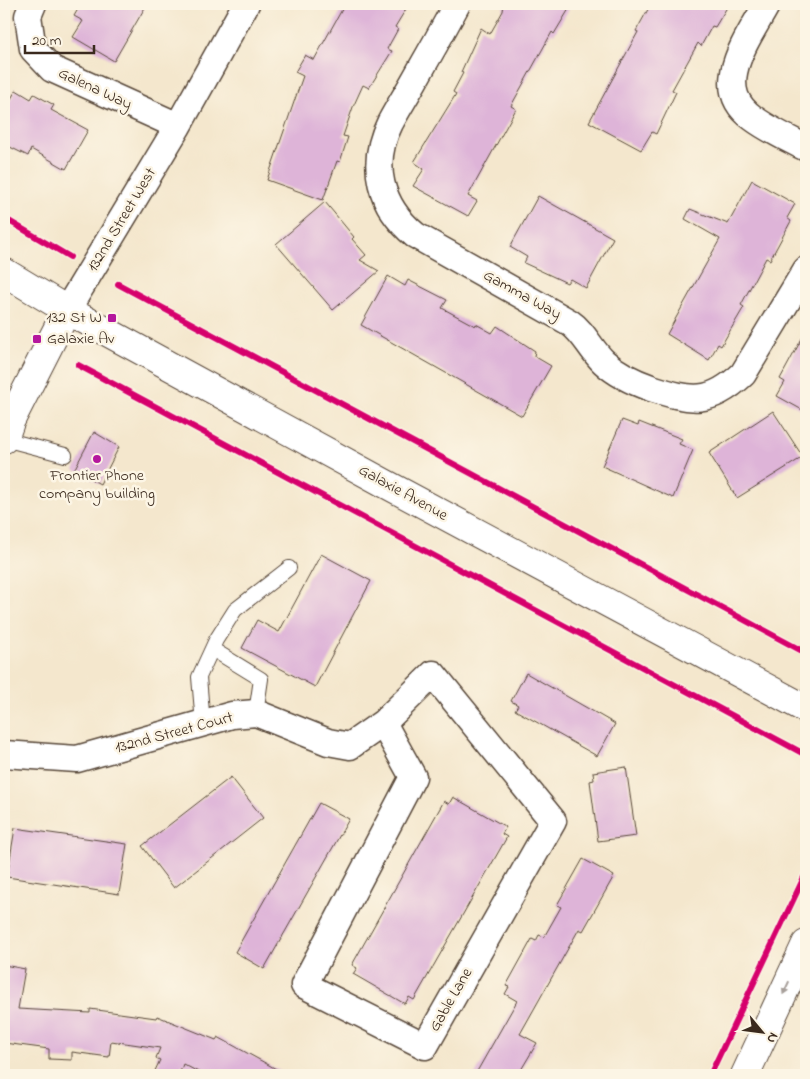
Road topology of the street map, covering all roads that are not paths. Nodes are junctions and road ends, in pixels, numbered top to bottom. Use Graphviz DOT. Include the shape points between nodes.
graph roads {
  1 [pos="33,4"];
  2 [pos="246,4"];
  3 [pos="458,4"];
  4 [pos="767,4"];
  5 [pos="178,126"];
  6 [pos="806,148"];
  7 [pos="806,270"];
  8 [pos="4,272"];
  9 [pos="67,310"];
  10 [pos="4,439"];
  11 [pos="65,455"];
  12 [pos="289,568"];
  13 [pos="212,650"];
  14 [pos="433,674"];
  15 [pos="806,709"];
  16 [pos="256,713"];
  17 [pos="383,723"];
  18 [pos="203,724"];
  19 [pos="4,754"];
  20 [pos="806,944"];
  21 [pos="745,1075"];
  1 -- 5 [label="street, Galena Way" via="28,16 33,49 52,69"];
  2 -- 5 [label="street, 132nd Street West"];
  3 -- 7 [label="street, Gamma Way" via="389,125 381,149 379,170 382,190 402,224 415,235 578,328 595,352 616,372 632,381 680,397 716,394 743,374"];
  4 -- 6 [label="street" via="735,63 734,92 741,107 752,118"];
  5 -- 9 [label="street, 132nd Street West"];
  8 -- 9 [label="street, Galaxie Avenue"];
  9 -- 10 [label="street, 132nd Street West"];
  9 -- 15 [label="street, Galaxie Avenue"];
  10 -- 11 [label="lane"];
  12 -- 13 [label="lane" via="235,610"];
  13 -- 16 [label="lane" via="262,679"];
  13 -- 18 [label="lane" via="199,676"];
  14 -- 17 [label="street, 132nd Street Court"];
  14 -- 17 [label="street, Gable Lane" via="553,821 425,1046 304,986 413,777"];
  16 -- 17 [label="street, 132nd Street Court" via="328,742 350,746"];
  16 -- 18 [label="street, 132nd Street Court"];
  18 -- 19 [label="street, 132nd Street Court" via="77,760"];
  20 -- 21 [label="street, one-way"];
}
